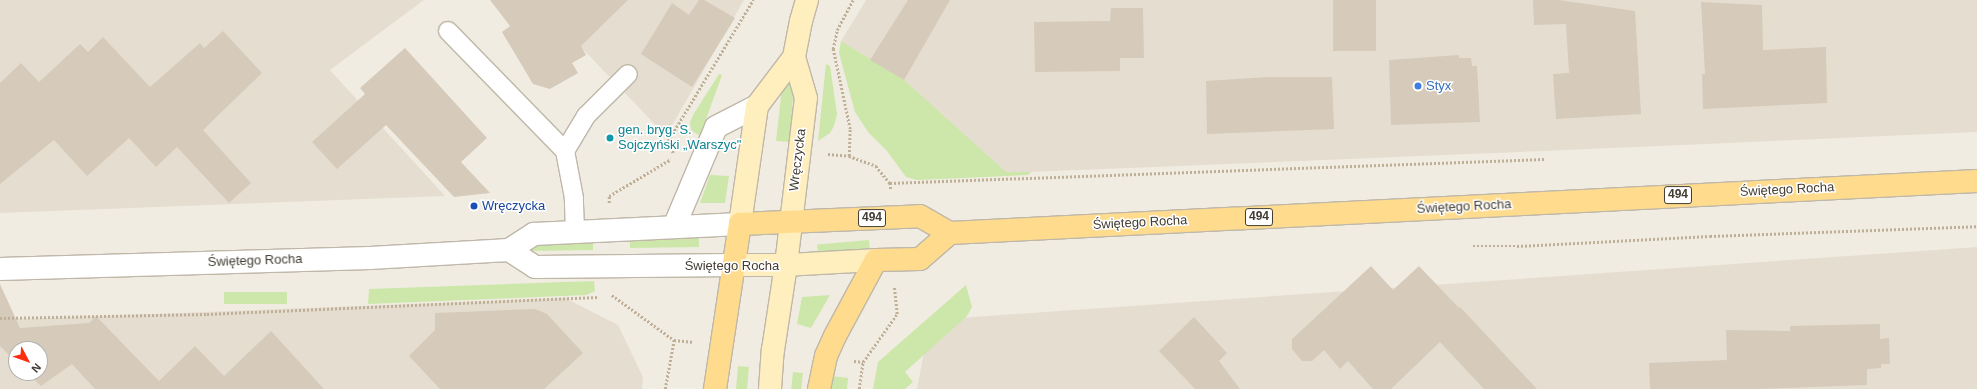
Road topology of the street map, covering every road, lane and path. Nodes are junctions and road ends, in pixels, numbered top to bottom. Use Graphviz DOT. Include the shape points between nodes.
graph roads {
  1 [pos="753,0"];
  2 [pos="807,0"];
  3 [pos="852,0"];
  4 [pos="448,31"];
  5 [pos="794,57"];
  6 [pos="628,74"];
  7 [pos="757,106"];
  8 [pos="565,151"];
  9 [pos="826,154"];
  10 [pos="678,155"];
  11 [pos="849,156"];
  12 [pos="671,158"];
  13 [pos="1545,159"];
  14 [pos="1977,181"];
  15 [pos="608,208"];
  16 [pos="790,222"];
  17 [pos="740,224"];
  18 [pos="1977,226"];
  19 [pos="674,227"];
  20 [pos="575,232"];
  21 [pos="950,233"];
  22 [pos="1473,246"];
  23 [pos="509,250"];
  24 [pos="876,260"];
  25 [pos="734,265"];
  26 [pos="786,265"];
  27 [pos="0,269"];
  28 [pos="895,294"];
  29 [pos="0,318"];
  30 [pos="674,340"];
  31 [pos="688,341"];
  32 [pos="665,389"];
  33 [pos="715,389"];
  34 [pos="770,389"];
  35 [pos="819,389"];
  36 [pos="859,389"];
  1 -- 12 [label="path" via="668,141 673,152"];
  2 -- 5 [label="main road, Wręczycka"];
  3 -- 11 [label="path" via="837,30 833,49 850,129"];
  4 -- 8 [label="lane"];
  5 -- 7 [label="main road, Wręczycka"];
  5 -- 16 [label="main road, Wręczycka" via="806,98"];
  6 -- 8 [label="lane" via="586,116"];
  7 -- 17 [label="main road, Wręczycka"];
  7 -- 19 [label="street" via="716,127"];
  8 -- 20 [label="lane" via="574,198"];
  9 -- 11 [label="path"];
  10 -- 12 [label="path"];
  11 -- 13 [label="path" via="876,166 890,183"];
  12 -- 15 [label="path" via="609,196"];
  14 -- 21 [label="main road, Świętego Rocha / 494"];
  16 -- 17 [label="main road, Świętego Rocha"];
  16 -- 21 [label="main road, Świętego Rocha / 494" via="920,216"];
  16 -- 26 [label="main road, Wręczycka"];
  17 -- 19 [label="street, Świętego Rocha"];
  17 -- 25 [label="main road"];
  18 -- 22 [label="path"];
  19 -- 20 [label="street, Świętego Rocha"];
  20 -- 23 [label="street, Świętego Rocha" via="534,234"];
  21 -- 24 [label="main road, Świętego Rocha" via="920,259"];
  23 -- 25 [label="street, Świętego Rocha" via="535,267"];
  23 -- 27 [label="street, Świętego Rocha" via="370,258"];
  24 -- 26 [label="main road, Świętego Rocha"];
  24 -- 35 [label="main road" via="826,356"];
  25 -- 26 [label="main road, Świętego Rocha"];
  25 -- 33 [label="main road"];
  26 -- 34 [label="main road, Wręczycka" via="773,350"];
  28 -- 36 [label="path" via="897,314 863,362"];
  29 -- 30 [label="path" via="207,314 613,295"];
  30 -- 31 [label="path"];
  30 -- 32 [label="path"];
}
